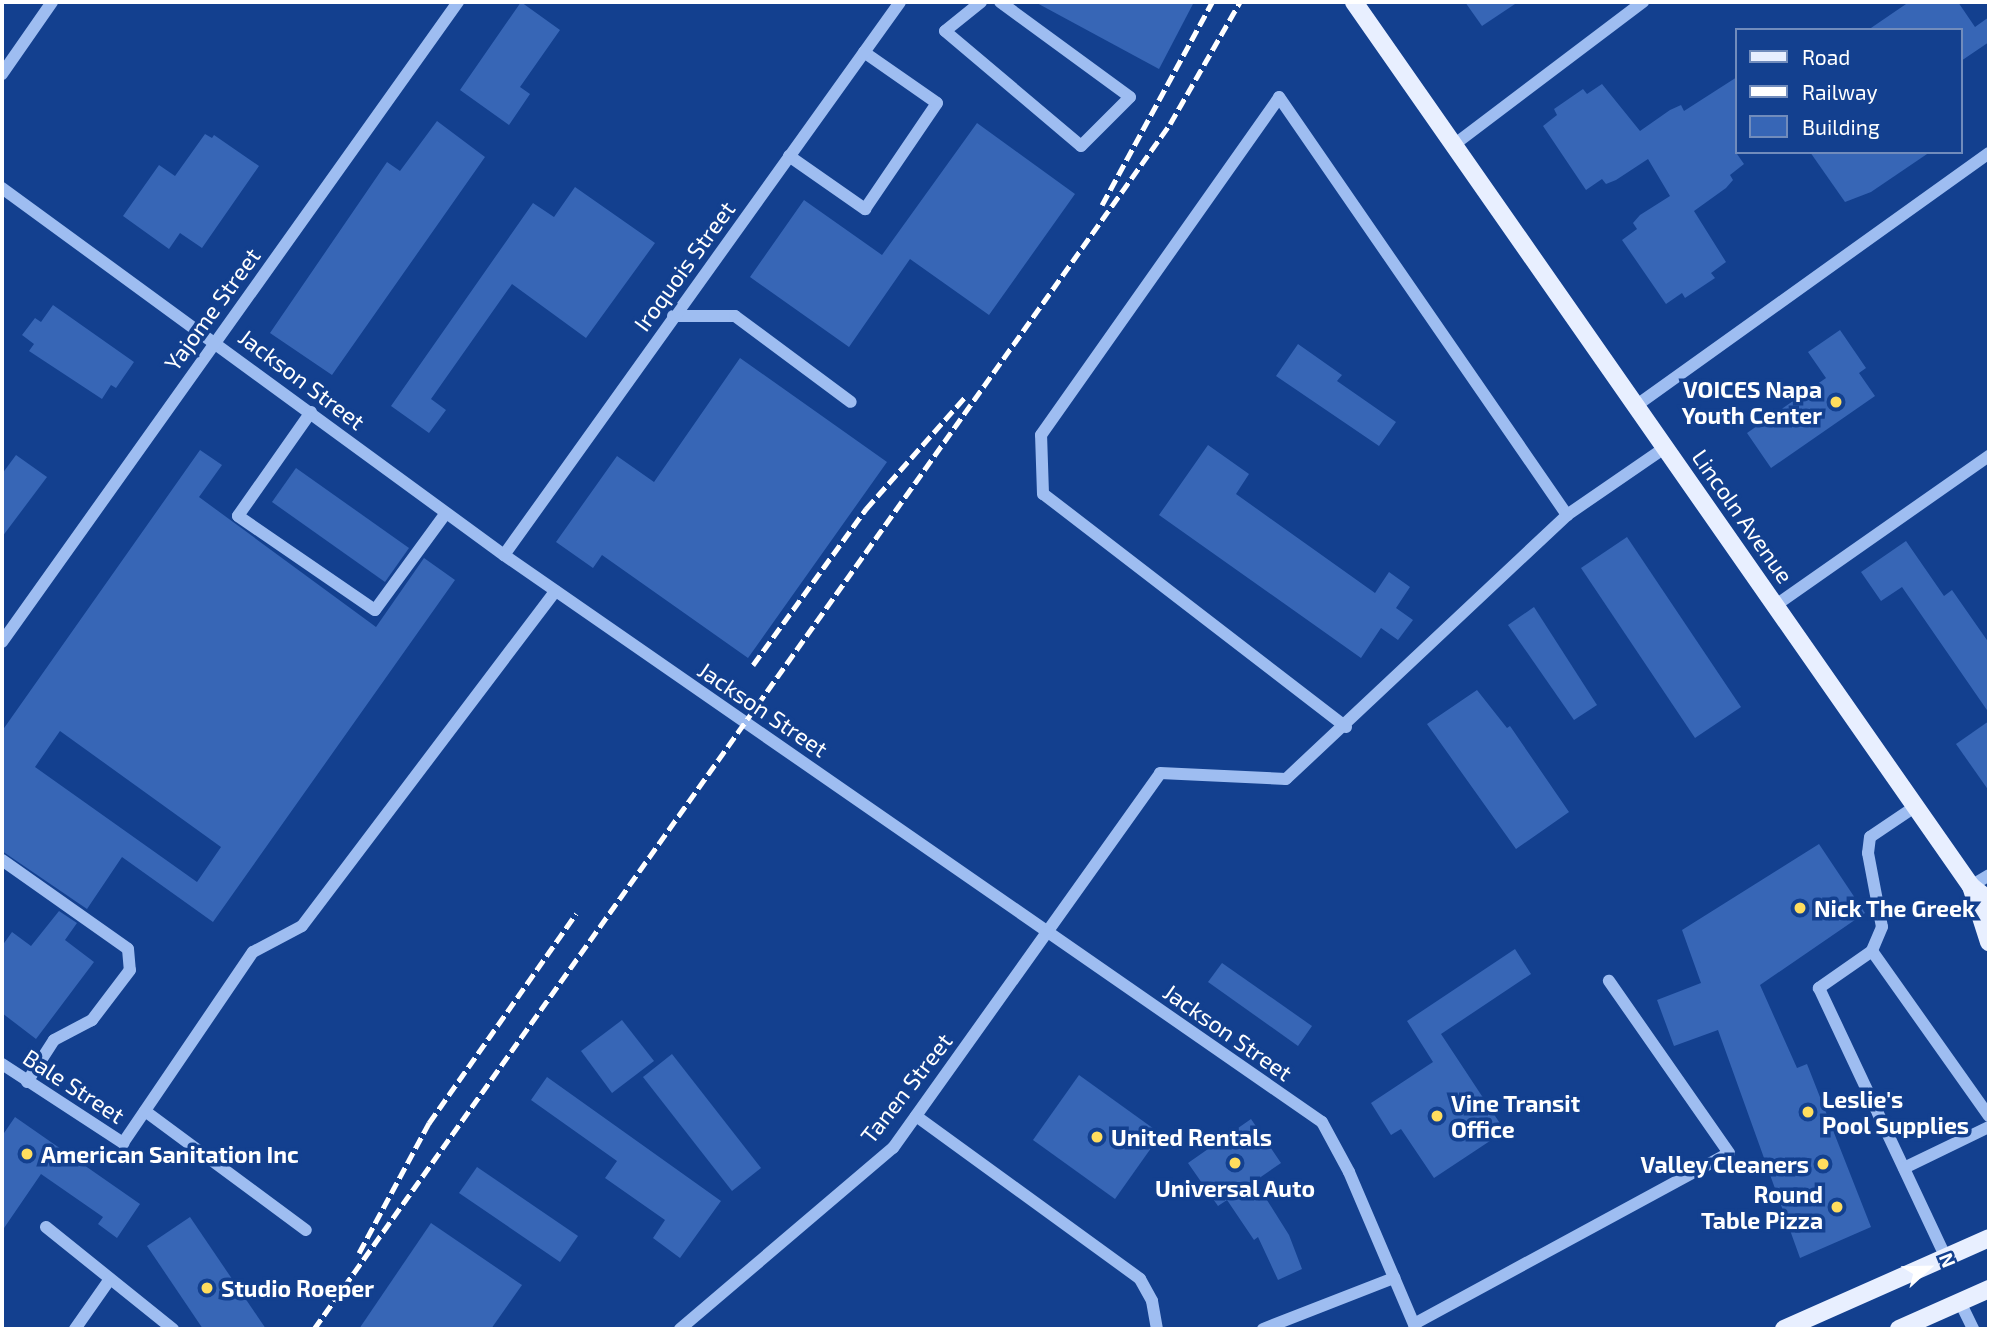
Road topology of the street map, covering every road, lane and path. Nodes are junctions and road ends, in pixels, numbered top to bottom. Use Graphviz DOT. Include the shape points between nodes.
graph roads {
  1 [pos="52,2"];
  2 [pos="458,2"];
  3 [pos="900,2"];
  4 [pos="981,2"];
  5 [pos="1000,2"];
  6 [pos="1354,2"];
  7 [pos="1643,2"];
  8 [pos="864,52"];
  9 [pos="2,74"];
  10 [pos="1455,144"];
  11 [pos="1989,153"];
  12 [pos="789,156"];
  13 [pos="2,188"];
  14 [pos="673,316"];
  15 [pos="215,340"];
  16 [pos="851,402"];
  17 [pos="1637,405"];
  18 [pos="311,412"];
  19 [pos="1666,447"];
  20 [pos="1989,456"];
  21 [pos="446,513"];
  22 [pos="1567,515"];
  23 [pos="504,555"];
  24 [pos="555,591"];
  25 [pos="1776,605"];
  26 [pos="2,642"];
  27 [pos="1346,727"];
  28 [pos="1916,807"];
  29 [pos="2,860"];
  30 [pos="1989,875"];
  31 [pos="1971,886"];
  32 [pos="1989,900"];
  33 [pos="1047,932"];
  34 [pos="1989,942"];
  35 [pos="1872,951"];
  36 [pos="1609,981"];
  37 [pos="2,1065"];
  38 [pos="27,1082"];
  39 [pos="145,1111"];
  40 [pos="916,1116"];
  41 [pos="1989,1116"];
  42 [pos="1989,1127"];
  43 [pos="1904,1168"];
  44 [pos="46,1227"];
  45 [pos="306,1230"];
  46 [pos="1989,1238"];
  47 [pos="1946,1258"];
  48 [pos="1394,1278"];
  49 [pos="110,1279"];
  50 [pos="1989,1289"];
  51 [pos="1960,1302"];
  52 [pos="1415,1327"];
  53 [pos="75,1329"];
  54 [pos="173,1329"];
  55 [pos="680,1329"];
  56 [pos="1157,1329"];
  57 [pos="1263,1329"];
  58 [pos="1784,1329"];
  59 [pos="1899,1329"];
  60 [pos="1973,1329"];
  1 -- 9 [label="street"];
  2 -- 15 [label="street, Yajome Street"];
  3 -- 8 [label="street, Iroquois Street"];
  4 -- 5 [label="street" via="945,31 1082,146 1130,97"];
  6 -- 10 [label="main road, Lincoln Avenue"];
  7 -- 10 [label="street"];
  8 -- 12 [label="street, Iroquois Street"];
  8 -- 12 [label="street" via="937,103 865,209"];
  10 -- 17 [label="main road, Lincoln Avenue"];
  11 -- 17 [label="street"];
  12 -- 14 [label="street, Iroquois Street"];
  13 -- 15 [label="street, Jackson Street"];
  14 -- 16 [label="street" via="735,316"];
  14 -- 23 [label="street, Iroquois Street"];
  15 -- 18 [label="street, Jackson Street"];
  15 -- 26 [label="street, Yajome Street"];
  17 -- 19 [label="main road, Lincoln Avenue"];
  18 -- 21 [label="street, Jackson Street"];
  18 -- 21 [label="street" via="238,516 375,610"];
  19 -- 22 [label="street"];
  19 -- 25 [label="main road, Lincoln Avenue"];
  20 -- 25 [label="street"];
  21 -- 23 [label="street, Jackson Street"];
  22 -- 27 [label="street"];
  22 -- 27 [label="street" via="1279,97 1041,435 1043,494"];
  23 -- 24 [label="street, Jackson Street"];
  24 -- 33 [label="street, Jackson Street"];
  24 -- 39 [label="street" via="302,926 253,952"];
  25 -- 28 [label="main road, Lincoln Avenue"];
  27 -- 33 [label="street, Tanen Street" via="1286,779 1160,773"];
  28 -- 31 [label="main road, Lincoln Avenue"];
  28 -- 35 [label="street" via="1870,837 1868,853 1882,927"];
  29 -- 38 [label="street" via="128,950 130,970 92,1020 54,1040"];
  30 -- 31 [label="street"];
  31 -- 32 [label="main road, Lincoln Avenue"];
  31 -- 34 [label="main road, Lincoln Avenue"];
  33 -- 40 [label="street, Tanen Street"];
  33 -- 48 [label="street, Jackson Street" via="1322,1122 1349,1172"];
  35 -- 41 [label="street"];
  35 -- 43 [label="street" via="1819,988"];
  36 -- 52 [label="street" via="1729,1153"];
  37 -- 38 [label="street, Bale Street"];
  38 -- 39 [label="street, Bale Street" via="124,1143"];
  39 -- 45 [label="street"];
  40 -- 55 [label="street, Tanen Street" via="893,1148"];
  40 -- 56 [label="street" via="1140,1279 1152,1301"];
  42 -- 43 [label="street"];
  43 -- 47 [label="street"];
  44 -- 49 [label="street"];
  46 -- 47 [label="main road"];
  47 -- 58 [label="main road"];
  48 -- 52 [label="street, Jackson Street"];
  48 -- 57 [label="street"];
  49 -- 53 [label="street"];
  49 -- 54 [label="street"];
  50 -- 51 [label="main road"];
  51 -- 59 [label="main road"];
  51 -- 60 [label="street"];
}
